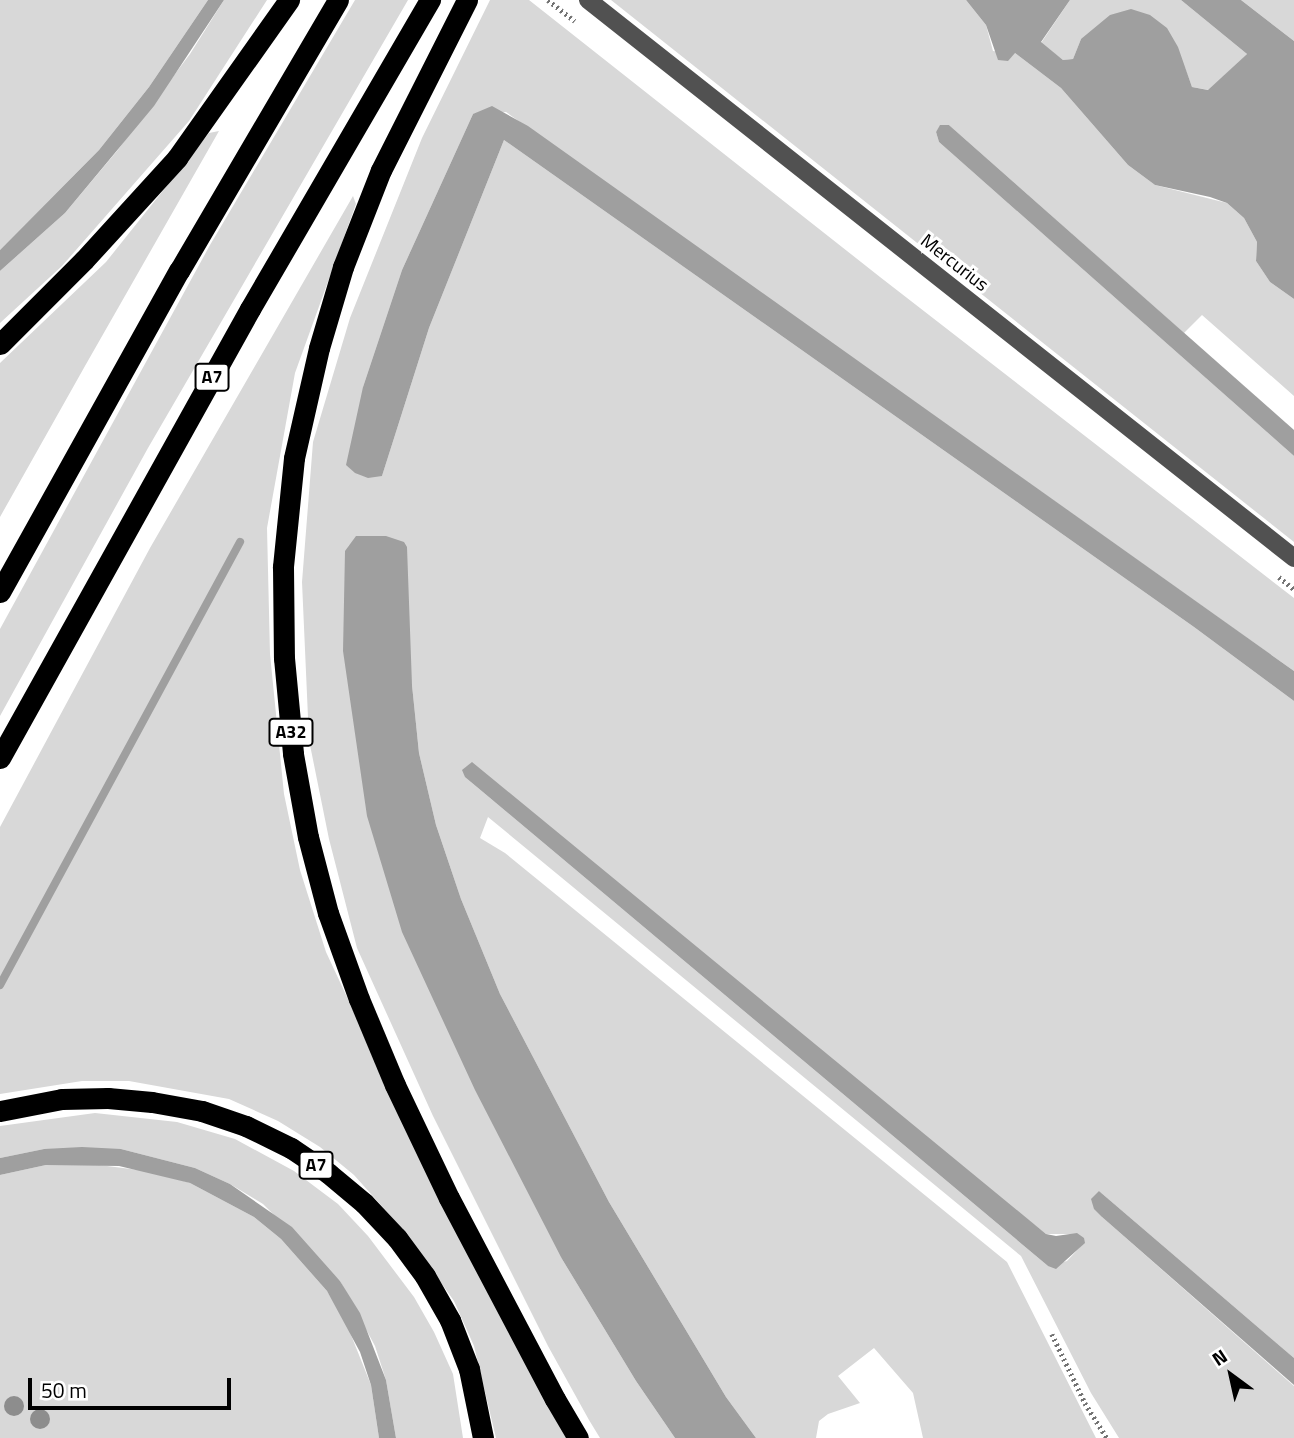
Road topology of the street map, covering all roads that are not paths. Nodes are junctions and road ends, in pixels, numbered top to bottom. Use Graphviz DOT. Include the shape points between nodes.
graph roads {
  1 [pos="289,0"];
  2 [pos="338,0"];
  3 [pos="430,0"];
  4 [pos="467,0"];
  5 [pos="588,0"];
  6 [pos="0,344"];
  7 [pos="1294,558"];
  8 [pos="0,592"];
  9 [pos="0,758"];
  10 [pos="0,1111"];
  11 [pos="483,1438"];
  12 [pos="578,1438"];
  1 -- 6 [label="highway" via="177,158"];
  2 -- 8 [label="highway" via="178,271"];
  3 -- 9 [label="highway, A7" via="257,297"];
  4 -- 12 [label="highway, A32" via="381,170 318,348 294,458 283,567 284,659 293,754 308,837 328,913 359,999 449,1198"];
  5 -- 7 [label="street, Mercurius"];
  10 -- 11 [label="highway, A7" via="62,1099 152,1101 247,1126 291,1148 364,1203 425,1276 450,1320 468,1369"];
}
